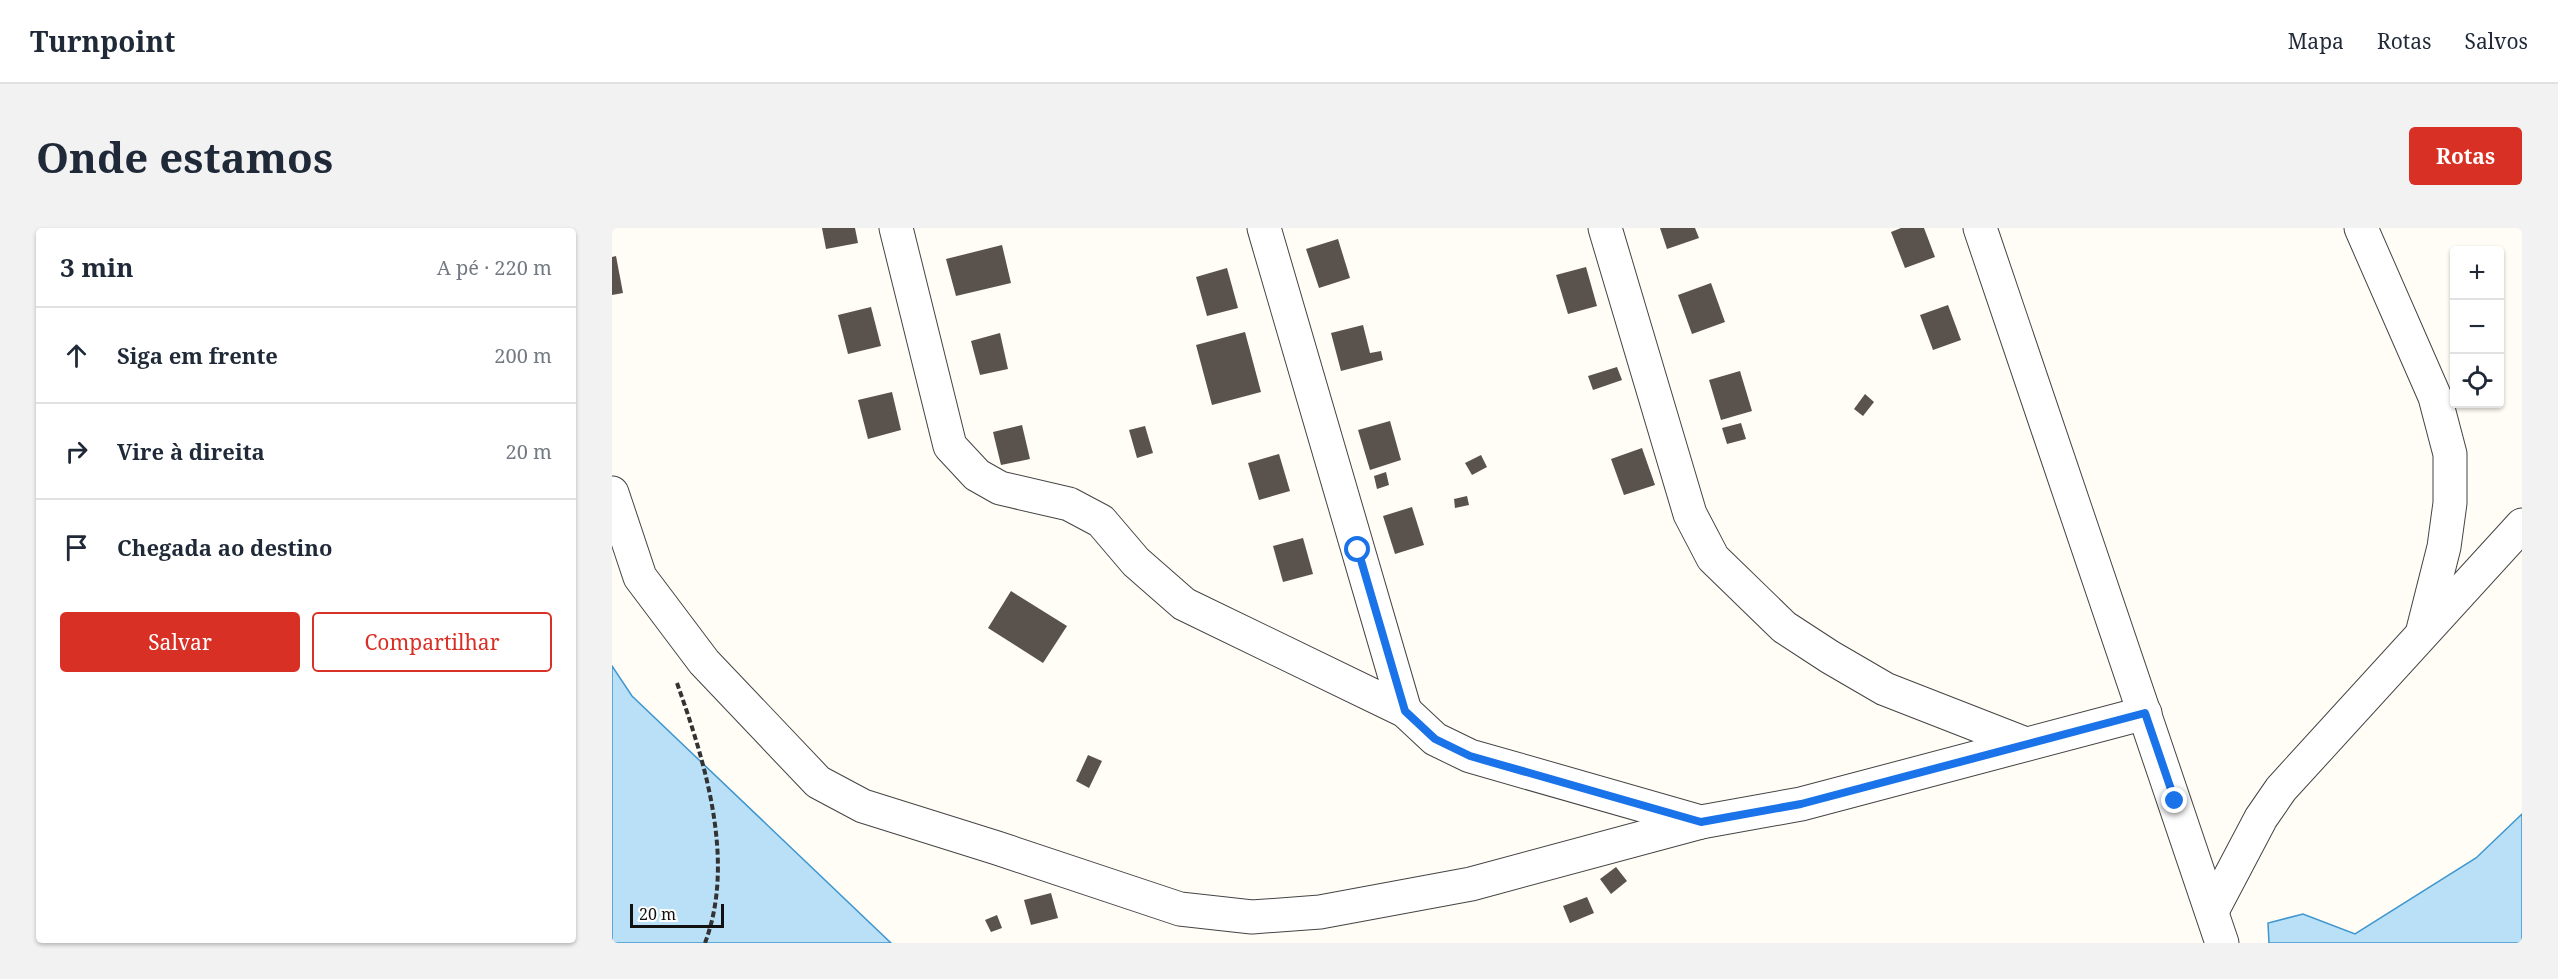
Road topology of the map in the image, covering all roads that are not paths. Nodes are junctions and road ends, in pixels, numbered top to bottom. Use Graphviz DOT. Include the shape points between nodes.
graph roads {
  1 [pos="896,228"];
  2 [pos="1264,228"];
  3 [pos="1605,228"];
  4 [pos="1980,228"];
  5 [pos="2361,228"];
  6 [pos="612,493"];
  7 [pos="2522,525"];
  8 [pos="2422,635"];
  9 [pos="1405,711"];
  10 [pos="2145,713"];
  11 [pos="2026,744"];
  12 [pos="1701,822"];
  13 [pos="2212,911"];
  14 [pos="2222,943"];
  1 -- 9 [label="street" via="950,446 977,475 1000,488 1069,504 1101,521 1136,562 1184,604"];
  2 -- 9 [label="street"];
  3 -- 11 [label="street" via="1690,514 1713,558 1784,627 1830,657 1884,689"];
  4 -- 10 [label="street"];
  5 -- 8 [label="street" via="2435,397 2450,454 2450,503 2444,548"];
  6 -- 12 [label="street" via="640,577 704,662 818,782 863,806 1180,909 1252,917 1320,912 1471,884"];
  7 -- 8 [label="street"];
  8 -- 13 [label="street" via="2281,789 2261,818"];
  9 -- 12 [label="street" via="1435,739 1470,756"];
  10 -- 11 [label="street"];
  10 -- 13 [label="street"];
  11 -- 12 [label="street" via="1801,804"];
  13 -- 14 [label="street"];
}
